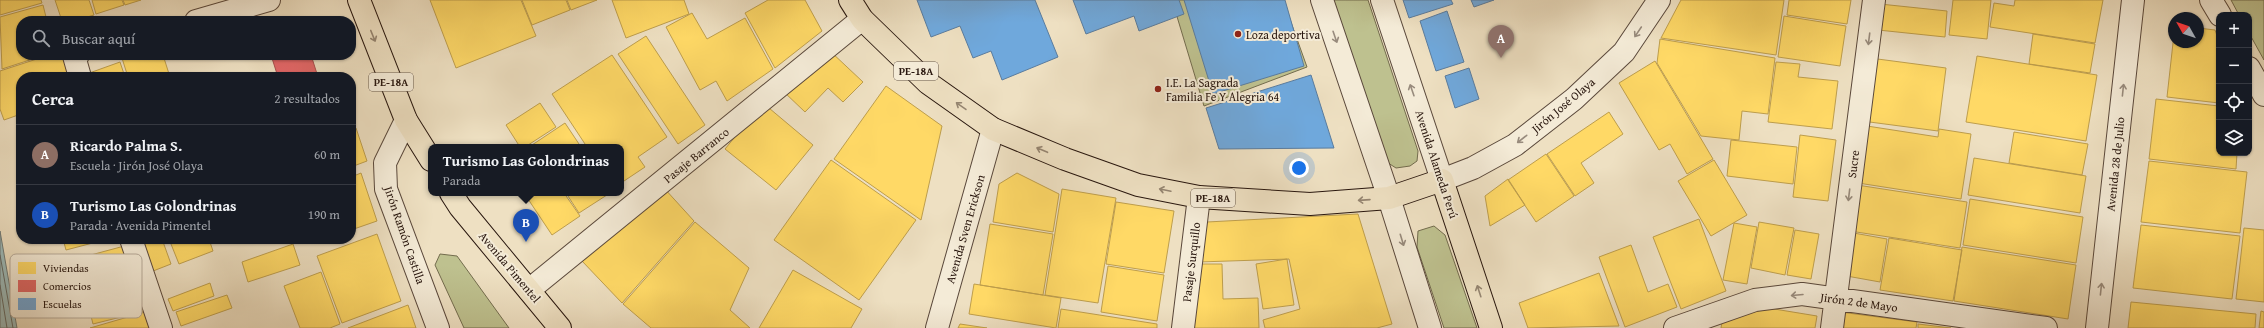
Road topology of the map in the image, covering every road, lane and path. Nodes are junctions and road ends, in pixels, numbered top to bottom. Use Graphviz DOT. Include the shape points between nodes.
graph roads {
  1 [pos="269,0"];
  2 [pos="359,0"];
  3 [pos="850,0"];
  4 [pos="1322,0"];
  5 [pos="1382,0"];
  6 [pos="1660,0"];
  7 [pos="1874,0"];
  8 [pos="2133,0"];
  9 [pos="2211,0"];
  10 [pos="2218,12"];
  11 [pos="213,16"];
  12 [pos="862,19"];
  13 [pos="77,60"];
  14 [pos="79,72"];
  15 [pos="2252,73"];
  16 [pos="2264,95"];
  17 [pos="406,120"];
  18 [pos="993,129"];
  19 [pos="428,155"];
  20 [pos="1442,180"];
  21 [pos="1199,197"];
  22 [pos="1389,198"];
  23 [pos="456,200"];
  24 [pos="133,244"];
  25 [pos="136,254"];
  26 [pos="142,272"];
  27 [pos="529,290"];
  28 [pos="1836,299"];
  29 [pos="161,328"];
  30 [pos="438,328"];
  31 [pos="560,328"];
  32 [pos="937,328"];
  33 [pos="1183,328"];
  34 [pos="1430,328"];
  35 [pos="1491,328"];
  36 [pos="1675,328"];
  37 [pos="1832,328"];
  38 [pos="2046,328"];
  39 [pos="2097,328"];
  1 -- 11 [label="street"];
  2 -- 17 [label="highway, PE-18A, one-way"];
  3 -- 12 [label="highway, PE-18A"];
  4 -- 22 [label="street, one-way"];
  20 -- 5 [label="street, Avenida Alameda Perú, one-way"];
  6 -- 20 [label="street, Jirón José Olaya, one-way" via="1624,52 1574,99 1516,144 1473,168"];
  7 -- 28 [label="street, Sucre, one-way"];
  39 -- 8 [label="street, Avenida 28 de Julio, one-way"];
  9 -- 10 [label="street"];
  18 -- 12 [label="highway, PE-18A, one-way" via="928,83"];
  12 -- 27 [label="street, Pasaje Barranco"];
  13 -- 14 [label="street"];
  15 -- 16 [label="street"];
  17 -- 19 [label="highway, PE-18A"];
  17 -- 30 [label="street, Jirón Ramón Castilla" via="385,163 386,189"];
  21 -- 18 [label="highway, PE-18A, one-way" via="1138,185 1065,160"];
  18 -- 32 [label="street, Avenida Sven Erickson"];
  20 -- 22 [label="highway, PE-18A"];
  35 -- 20 [label="highway, Avenida Alameda Perú, one-way"];
  22 -- 21 [label="highway, PE-18A, one-way" via="1310,204"];
  21 -- 33 [label="street, Pasaje Surquillo"];
  22 -- 34 [label="street, one-way"];
  23 -- 27 [label="highway, Avenida Pimentel"];
  24 -- 25 [label="street"];
  26 -- 29 [label="street"];
  27 -- 31 [label="highway, Avenida Pimentel"];
  28 -- 36 [label="street, Jirón 2 de Mayo, one-way" via="1802,294 1754,300"];
  28 -- 37 [label="street, Sucre"];
  28 -- 38 [label="street, Jirón 2 de Mayo"];
}
